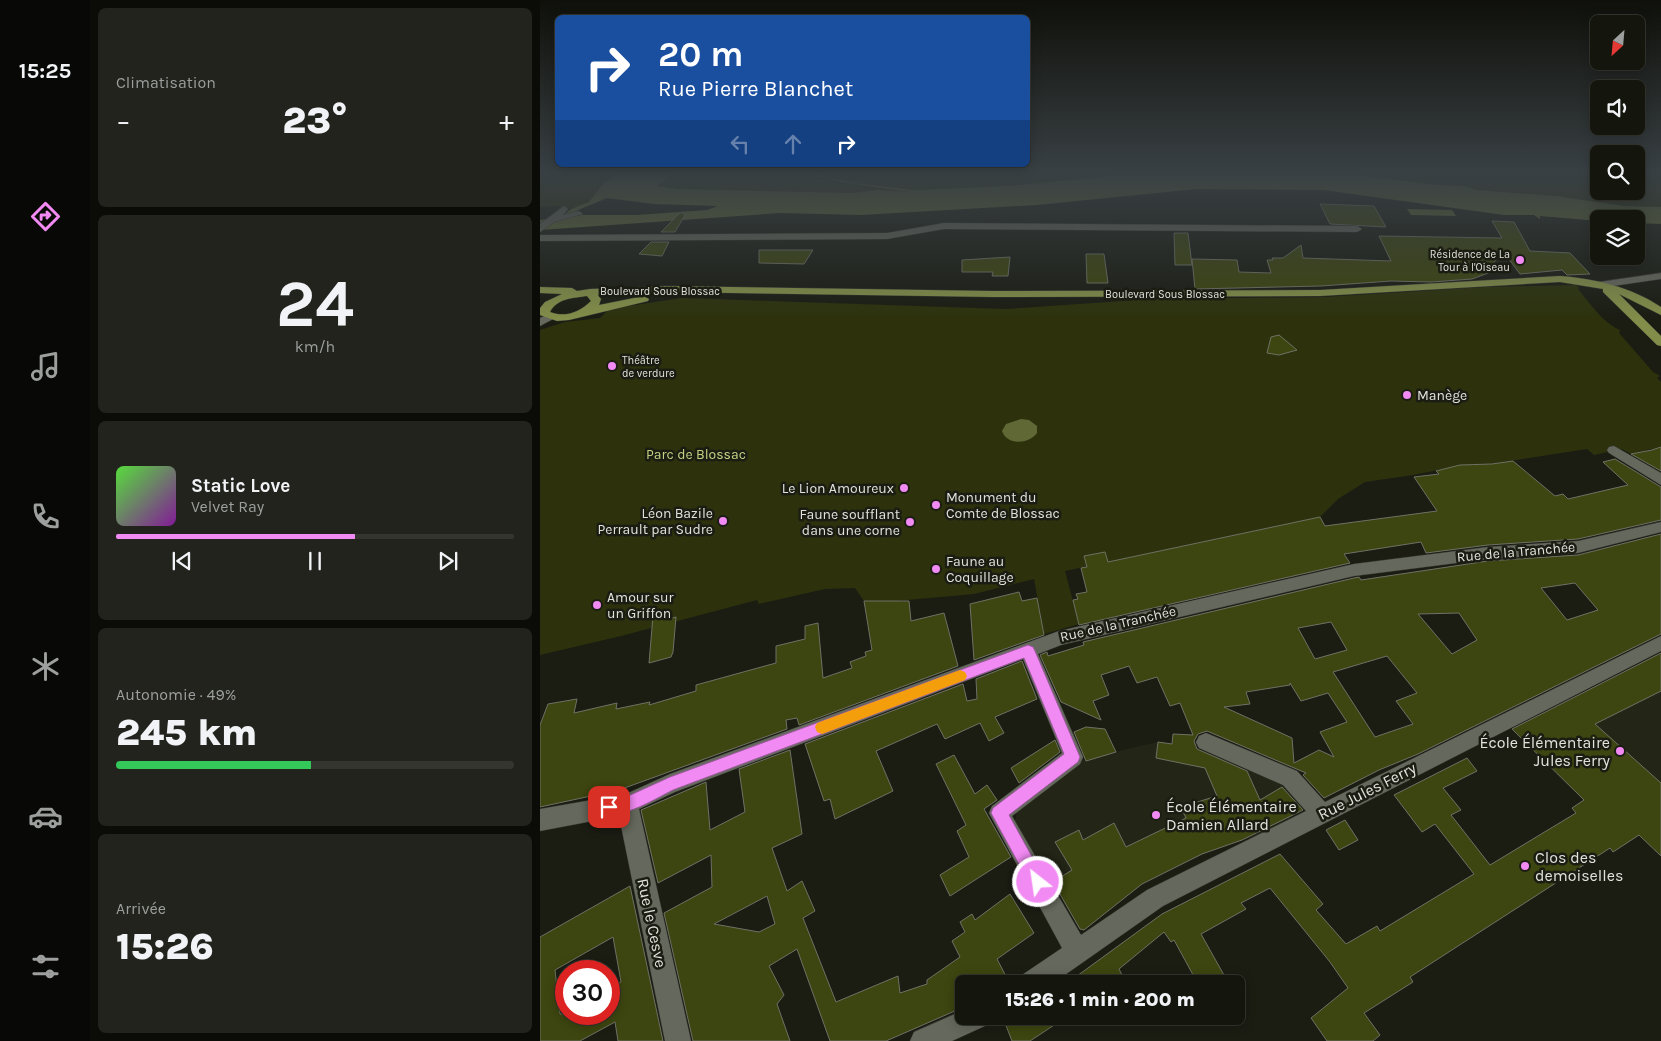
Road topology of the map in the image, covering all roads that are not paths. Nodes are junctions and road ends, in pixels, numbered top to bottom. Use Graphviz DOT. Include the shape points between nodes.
graph roads {
  1 [pos="1357,229"];
  2 [pos="540,238"];
  3 [pos="1661,276"];
  4 [pos="1600,285"];
  5 [pos="540,290"];
  6 [pos="730,291"];
  7 [pos="586,292"];
  8 [pos="583,312"];
  9 [pos="1661,312"];
  10 [pos="543,313"];
  11 [pos="1661,343"];
  12 [pos="1614,450"];
  13 [pos="1661,480"];
  14 [pos="1661,527"];
  15 [pos="1661,643"];
  16 [pos="1028,651"];
  17 [pos="1206,742"];
  18 [pos="627,804"];
  19 [pos="1322,814"];
  20 [pos="540,820"];
  21 [pos="1077,952"];
  22 [pos="1044,975"];
  23 [pos="958,1025"];
  24 [pos="678,1041"];
  25 [pos="923,1041"];
  1 -- 2 [label="street" via="944,226 887,236"];
  3 -- 4 [label="street"];
  4 -- 6 [label="main road, Boulevard Sous Blossac" via="1549,279 1320,293"];
  4 -- 9 [label="main road, Boulevard Sous Blossac" via="1630,295"];
  4 -- 11 [label="main road, Boulevard Sous Blossac"];
  5 -- 7 [label="main road"];
  6 -- 7 [label="main road, Boulevard Sous Blossac"];
  6 -- 8 [label="main road, Boulevard Sous Blossac" via="645,298"];
  7 -- 8 [label="main road, Boulevard Sous Blossac" via="597,301"];
  7 -- 10 [label="main road, Boulevard Sous Blossac" via="552,302"];
  8 -- 10 [label="main road, Boulevard Sous Blossac" via="566,317"];
  12 -- 13 [label="street"];
  14 -- 16 [label="street, Rue de la Tranchée" via="1578,548 1488,553 1354,570 1059,638"];
  15 -- 19 [label="street, Rue Jules Ferry"];
  16 -- 18 [label="street, Rue de la Tranchée" via="670,784"];
  16 -- 21 [label="street" via="1073,757 999,813"];
  17 -- 19 [label="street" via="1290,778"];
  18 -- 20 [label="street, Rue de la Tranchée"];
  18 -- 24 [label="street, Rue le Cesve"];
  19 -- 21 [label="street, Rue Jules Ferry" via="1155,898"];
  21 -- 22 [label="street, Rue Jules Ferry"];
  23 -- 25 [label="street"];
}
